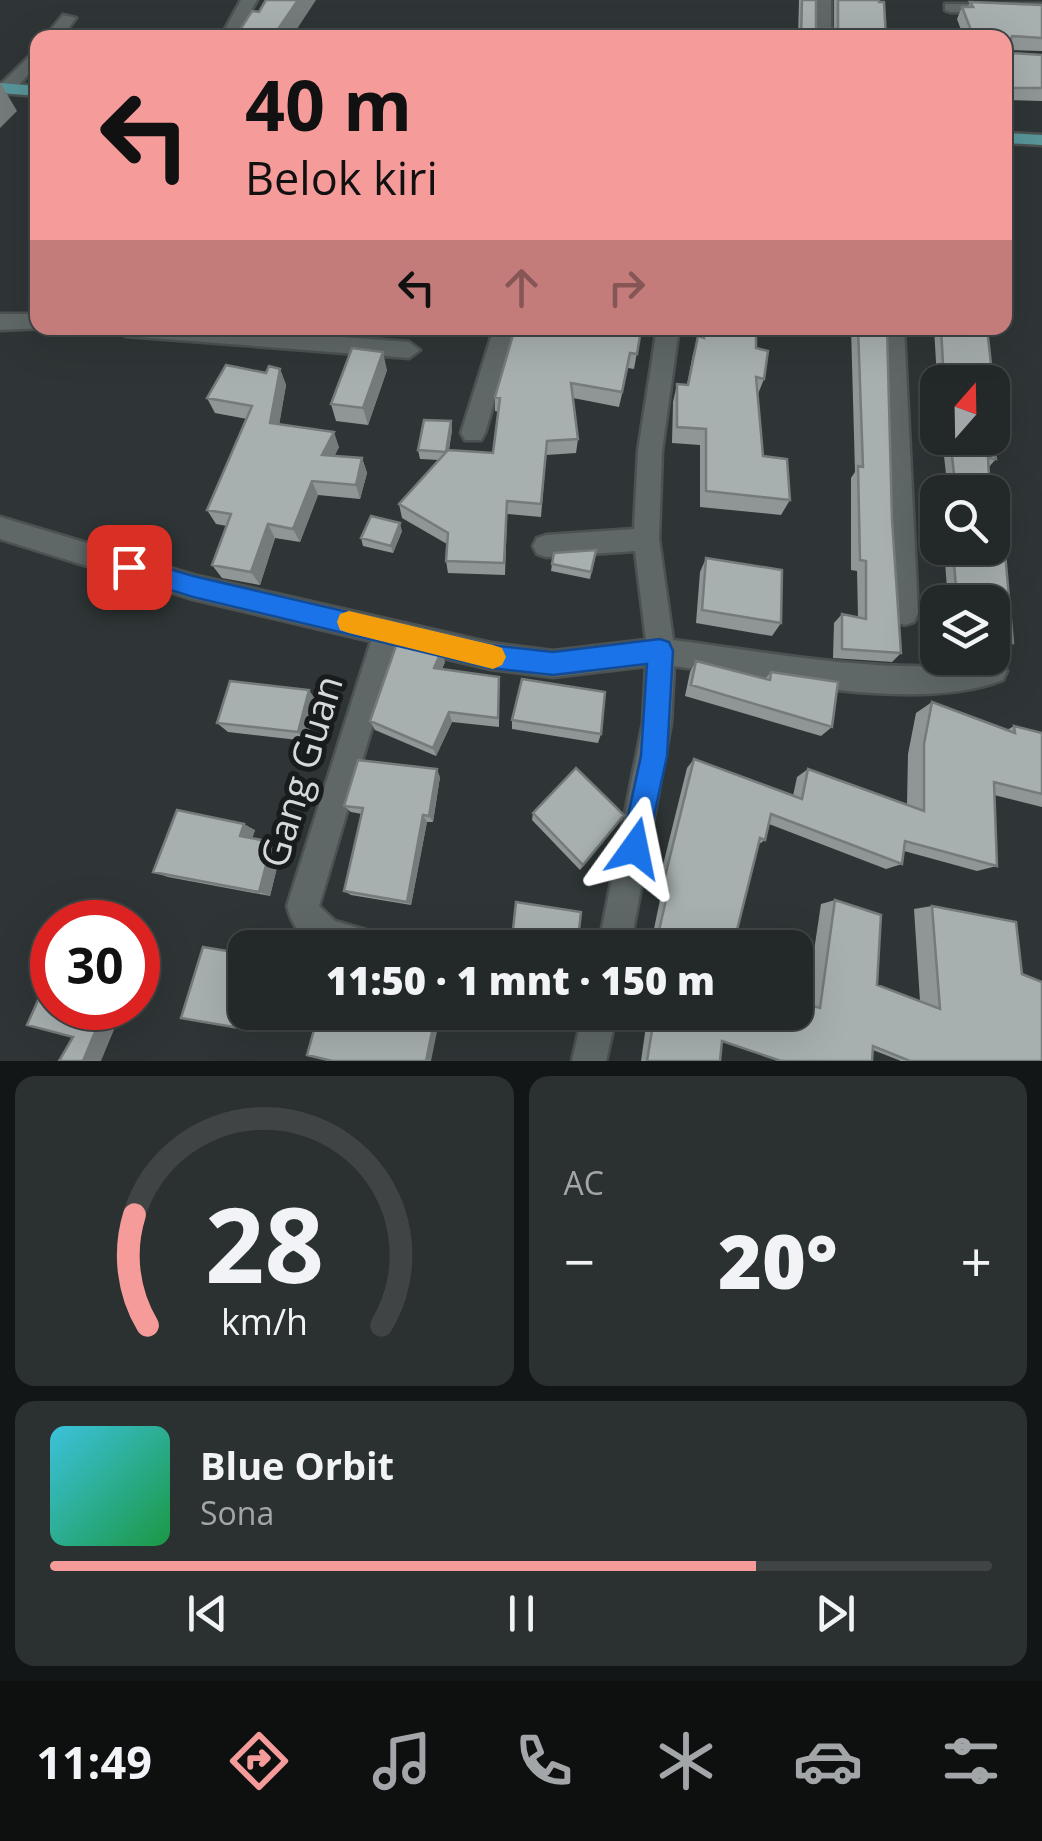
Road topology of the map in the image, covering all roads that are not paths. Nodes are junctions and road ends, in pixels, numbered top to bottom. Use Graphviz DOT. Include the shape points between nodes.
graph roads {
  1 [pos="249,0"];
  2 [pos="823,0"];
  3 [pos="950,7"];
  4 [pos="1042,9"];
  5 [pos="68,18"];
  6 [pos="58,30"];
  7 [pos="232,30"];
  8 [pos="823,30"];
  9 [pos="30,62"];
  10 [pos="4,88"];
  11 [pos="30,90"];
  12 [pos="1012,138"];
  13 [pos="1042,140"];
  14 [pos="0,322"];
  15 [pos="30,322"];
  16 [pos="216,335"];
  17 [pos="503,335"];
  18 [pos="667,335"];
  19 [pos="892,335"];
  20 [pos="409,350"];
  21 [pos="473,433"];
  22 [pos="0,528"];
  23 [pos="646,539"];
  24 [pos="546,546"];
  25 [pos="905,613"];
  26 [pos="388,632"];
  27 [pos="660,651"];
  28 [pos="966,675"];
  29 [pos="319,930"];
  30 [pos="618,930"];
  31 [pos="592,1030"];
  32 [pos="589,1061"];
  1 -- 7 [label="street"];
  2 -- 8 [label="street"];
  3 -- 4 [label="street"];
  5 -- 6 [label="street"];
  9 -- 10 [label="street"];
  10 -- 11 [label="main road"];
  12 -- 13 [label="main road"];
  14 -- 15 [label="street"];
  16 -- 20 [label="street"];
  17 -- 21 [label="street"];
  18 -- 23 [label="street" via="650,451"];
  19 -- 25 [label="street"];
  22 -- 26 [label="street" via="193,586"];
  23 -- 24 [label="street"];
  23 -- 27 [label="street"];
  26 -- 27 [label="street" via="553,664"];
  26 -- 29 [label="street, Gang Guan" via="303,906 304,917"];
  27 -- 28 [label="street" via="875,680"];
  27 -- 30 [label="street" via="654,756"];
  31 -- 32 [label="street"];
}
